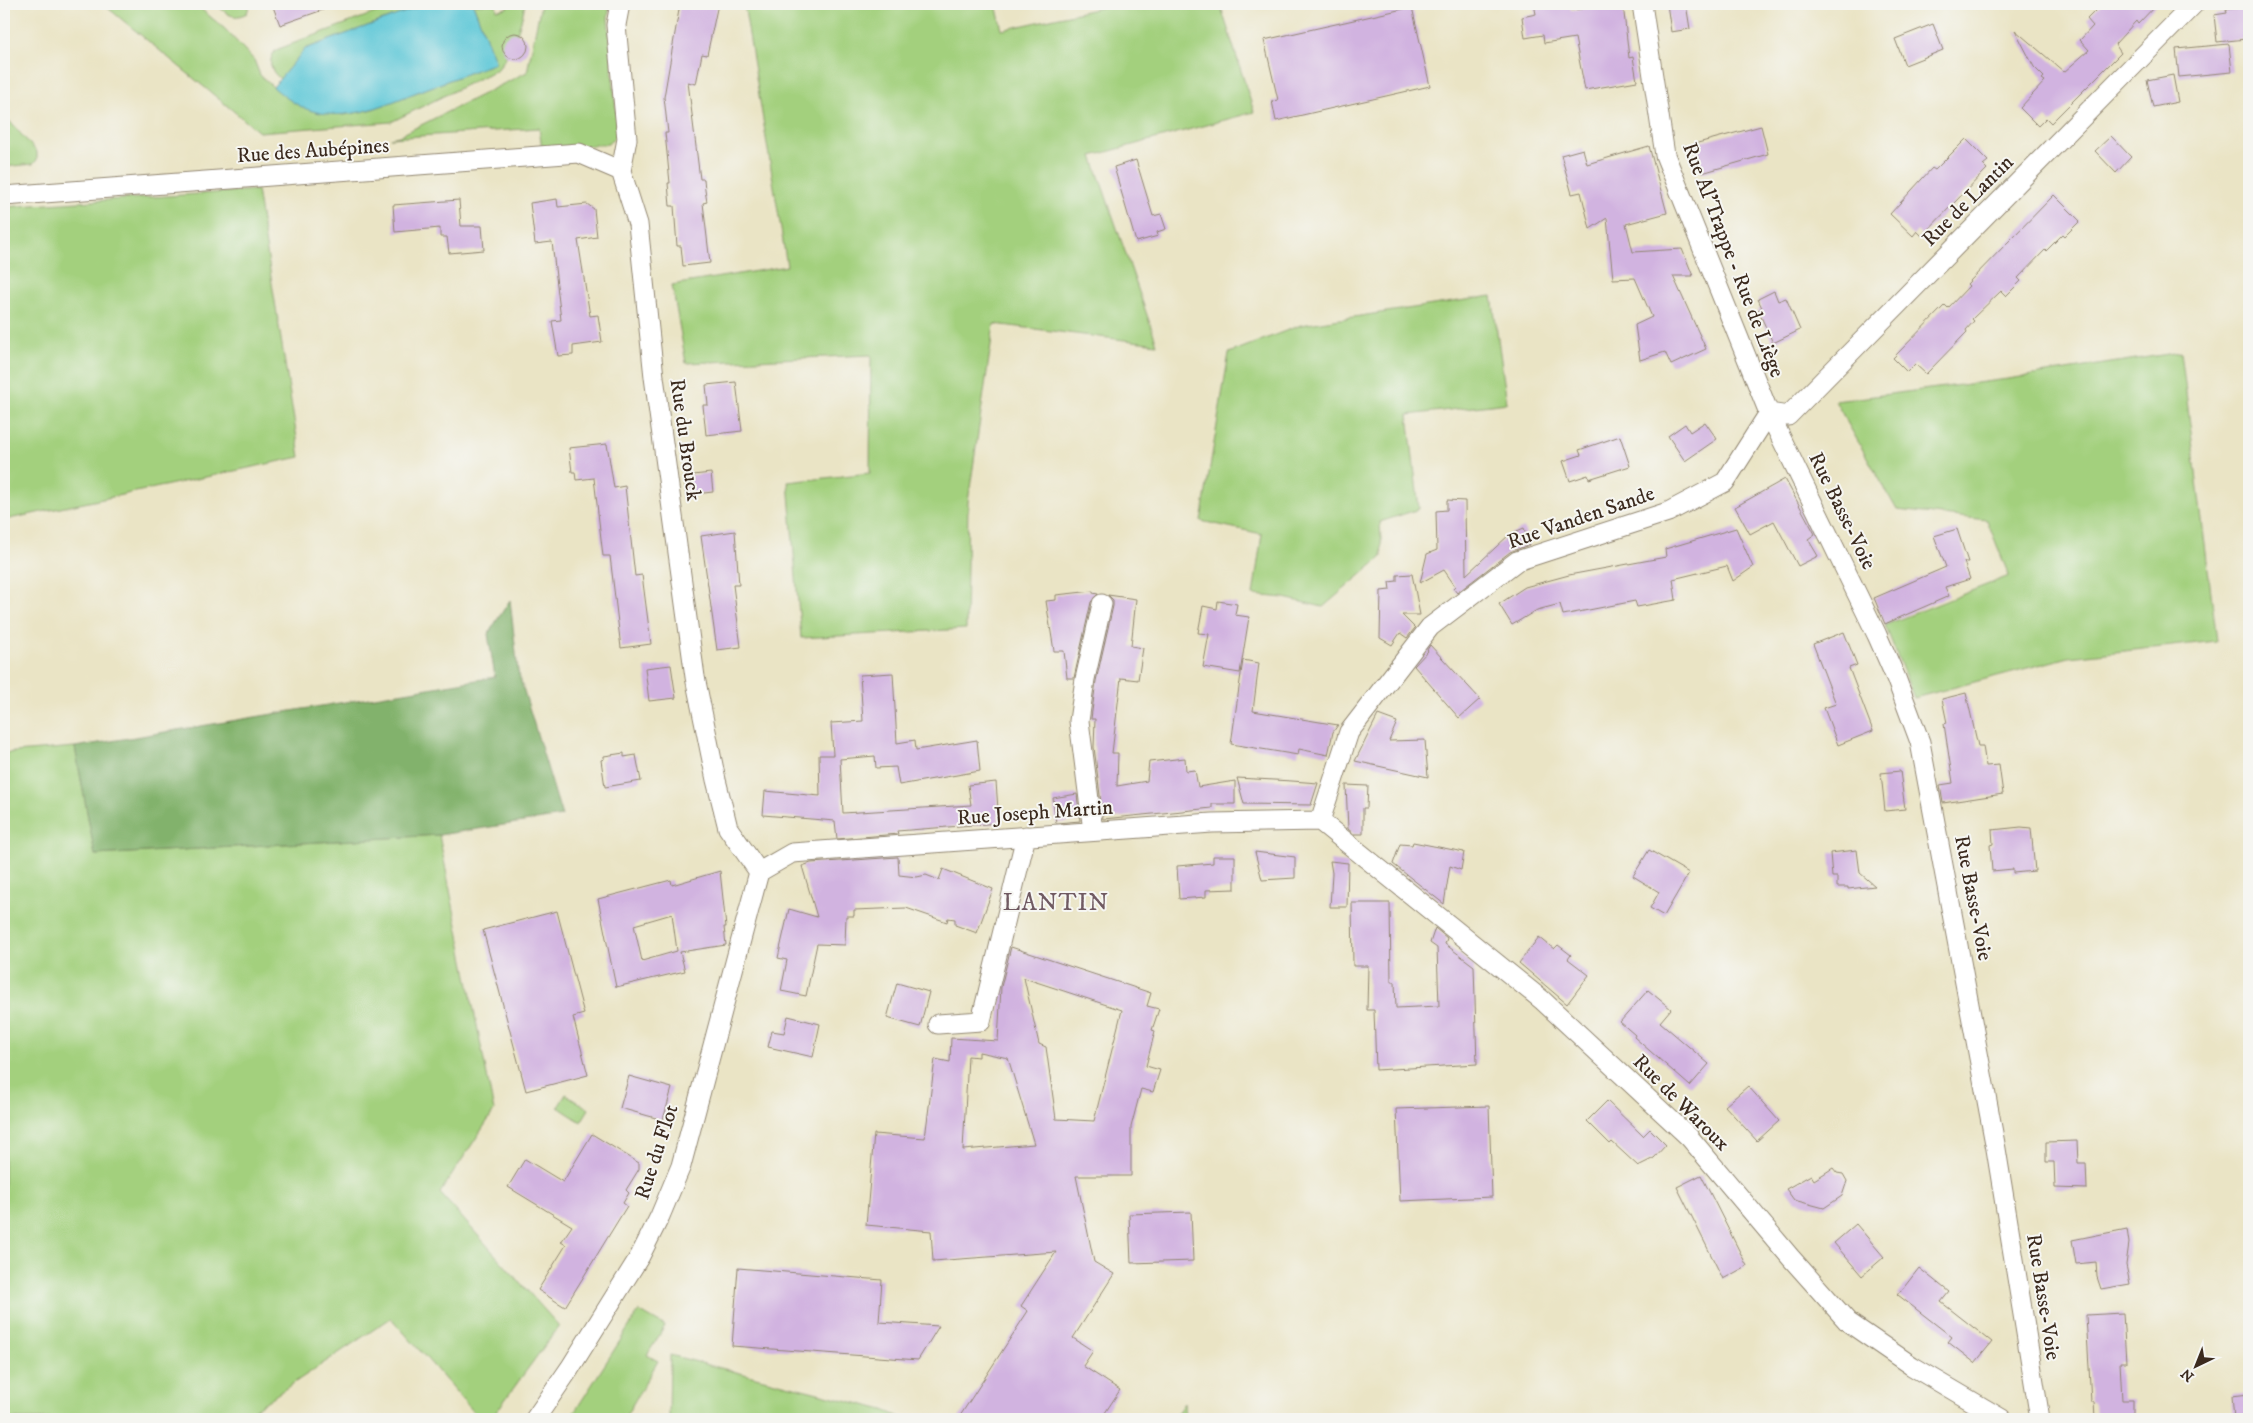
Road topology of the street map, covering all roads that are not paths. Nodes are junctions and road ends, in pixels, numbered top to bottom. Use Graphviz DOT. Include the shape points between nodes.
graph roads {
  1 [pos="620,4"];
  2 [pos="1642,4"];
  3 [pos="2194,4"];
  4 [pos="621,172"];
  5 [pos="4,196"];
  6 [pos="1769,413"];
  7 [pos="1102,604"];
  8 [pos="1320,822"];
  9 [pos="1093,831"];
  10 [pos="1026,836"];
  11 [pos="759,872"];
  12 [pos="938,1024"];
  13 [pos="535,1419"];
  14 [pos="2002,1419"];
  15 [pos="2040,1419"];
  1 -- 4 [label="street, Rue du Brouck" via="616,25 627,139"];
  2 -- 6 [label="street, Rue Al'Trappe - Rue de Liège" via="1665,155"];
  3 -- 6 [label="street, Rue de Lantin" via="1788,416"];
  4 -- 5 [label="street, Rue des Aubépines" via="579,153"];
  4 -- 11 [label="street, Rue du Brouck" via="638,224 654,377 695,678 728,828"];
  6 -- 8 [label="street, Rue Vanden Sande" via="1725,482 1668,512 1517,560 1430,627 1349,732"];
  6 -- 15 [label="street, Rue Basse-Voie" via="1877,635 1920,742 1996,1149"];
  7 -- 9 [label="street" via="1079,721"];
  8 -- 9 [label="street, Rue Joseph Martin" via="1212,822"];
  8 -- 14 [label="street, Rue de Waroux" via="1542,1000 1689,1137 1848,1322 1912,1366"];
  9 -- 10 [label="street, Rue Joseph Martin"];
  10 -- 11 [label="street, Rue Joseph Martin" via="792,853"];
  10 -- 12 [label="street" via="981,1021"];
  11 -- 13 [label="street, Rue du Flot" via="681,1166 640,1256"];
}
